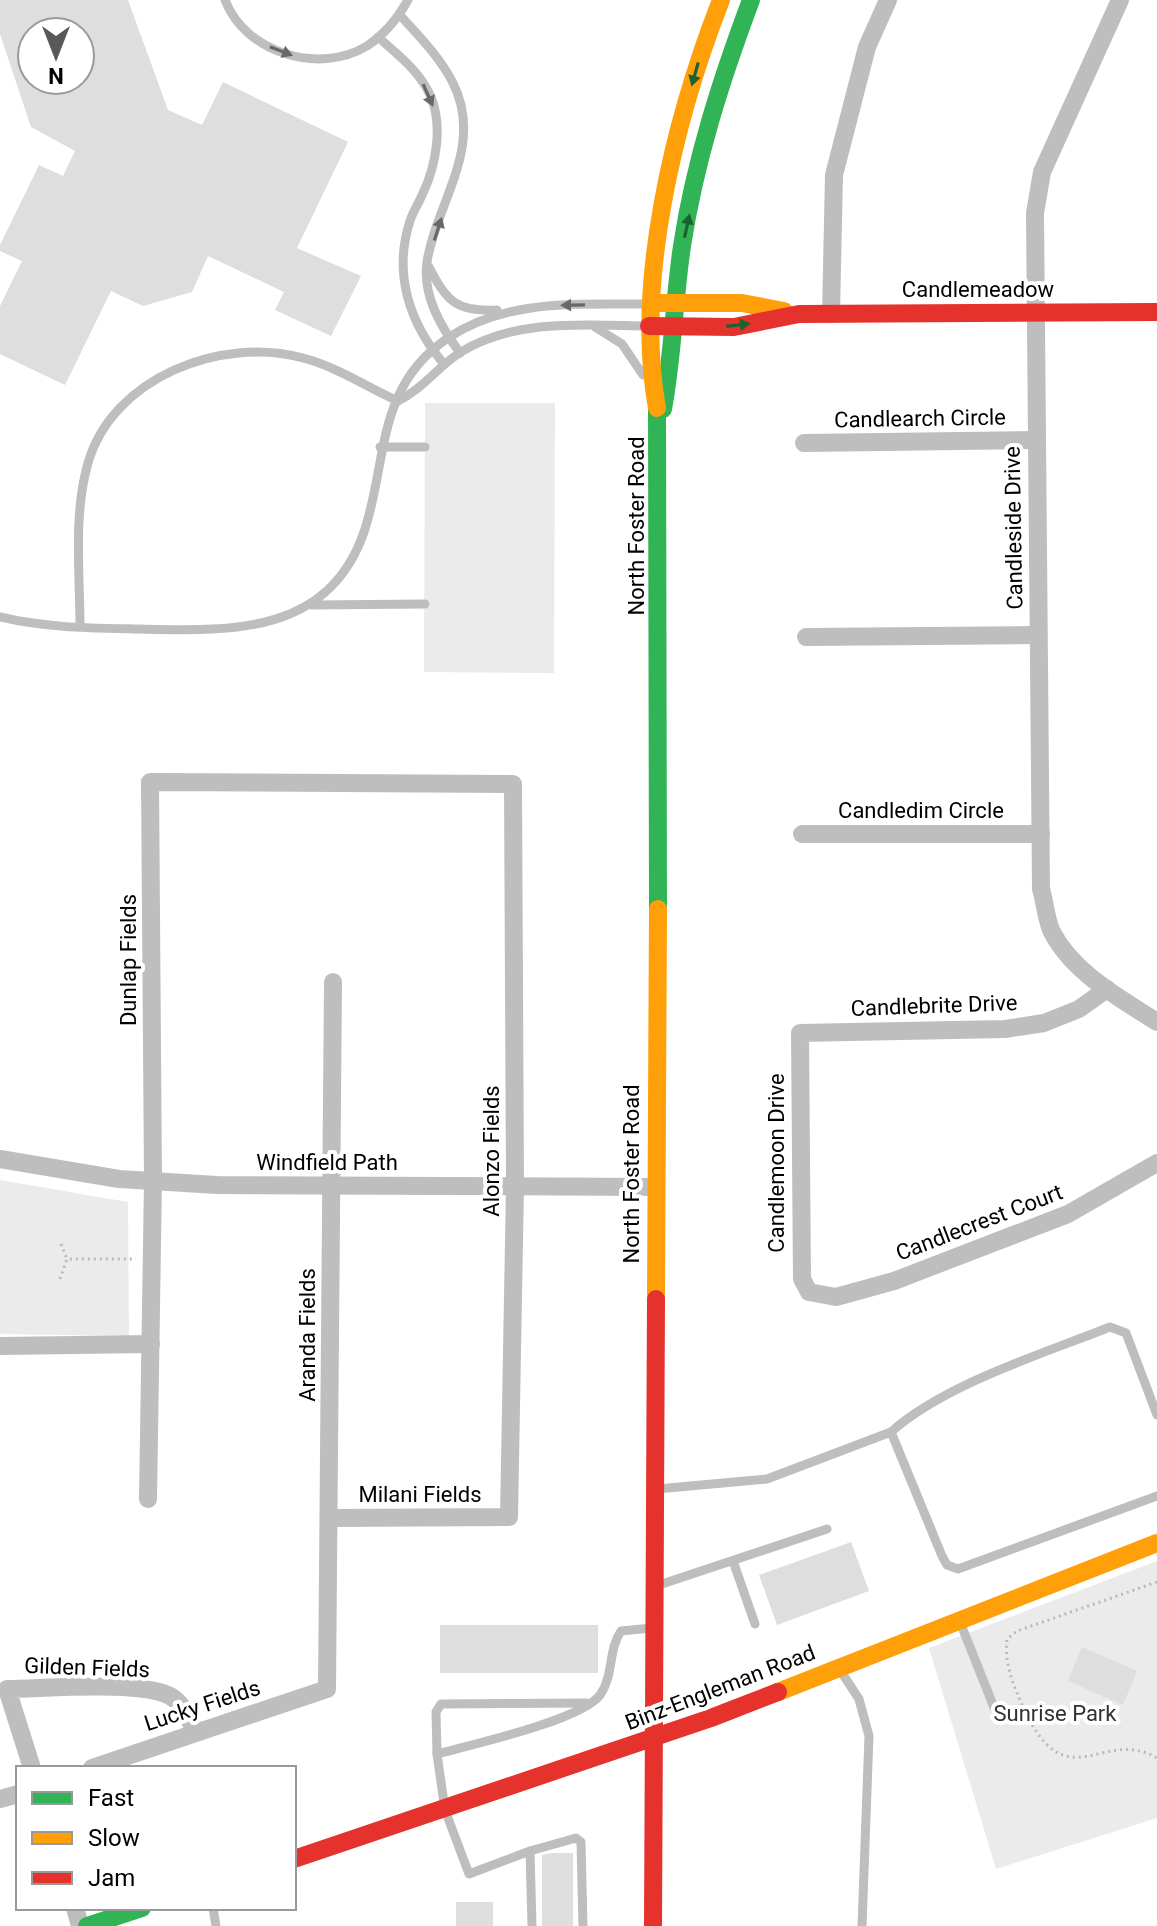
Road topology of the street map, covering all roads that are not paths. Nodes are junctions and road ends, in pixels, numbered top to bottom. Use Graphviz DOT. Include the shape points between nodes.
graph roads {
  1 [pos="225,0"];
  2 [pos="408,0"];
  3 [pos="721,0"];
  4 [pos="751,0"];
  5 [pos="888,0"];
  6 [pos="1120,0"];
  7 [pos="399,14"];
  8 [pos="378,37"];
  9 [pos="427,263"];
  10 [pos="677,303"];
  11 [pos="651,304"];
  12 [pos="517,310"];
  13 [pos="1157,312"];
  14 [pos="1034,313"];
  15 [pos="799,314"];
  16 [pos="831,314"];
  17 [pos="592,326"];
  18 [pos="649,326"];
  19 [pos="676,327"];
  20 [pos="448,337"];
  21 [pos="432,350"];
  22 [pos="460,353"];
  23 [pos="444,364"];
  24 [pos="656,395"];
  25 [pos="398,401"];
  26 [pos="660,423"];
  27 [pos="1036,440"];
  28 [pos="804,443"];
  29 [pos="380,447"];
  30 [pos="425,447"];
  31 [pos="425,604"];
  32 [pos="307,605"];
  33 [pos="0,617"];
  34 [pos="80,627"];
  35 [pos="1038,635"];
  36 [pos="806,637"];
  37 [pos="513,784"];
  38 [pos="802,834"];
  39 [pos="1041,834"];
  40 [pos="333,982"];
  41 [pos="1107,989"];
  42 [pos="1157,1022"];
  43 [pos="800,1033"];
  44 [pos="0,1159"];
  45 [pos="1157,1163"];
  46 [pos="153,1180"];
  47 [pos="332,1186"];
  48 [pos="515,1186"];
  49 [pos="655,1187"];
  50 [pos="809,1292"];
  51 [pos="151,1344"];
  52 [pos="0,1346"];
  53 [pos="1157,1415"];
  54 [pos="891,1432"];
  55 [pos="654,1489"];
  56 [pos="1157,1496"];
  57 [pos="148,1499"];
  58 [pos="509,1517"];
  59 [pos="330,1518"];
  60 [pos="827,1529"];
  61 [pos="1157,1543"];
  62 [pos="733,1561"];
  63 [pos="653,1587"];
  64 [pos="959,1620"];
  65 [pos="755,1624"];
  66 [pos="653,1628"];
  67 [pos="839,1667"];
  68 [pos="327,1689"];
  69 [pos="590,1703"];
  70 [pos="997,1715"];
  71 [pos="195,1731"];
  72 [pos="653,1739"];
  73 [pos="437,1754"];
  74 [pos="31,1766"];
  75 [pos="98,1766"];
  76 [pos="445,1810"];
  77 [pos="530,1851"];
  78 [pos="296,1858"];
  79 [pos="530,1871"];
  80 [pos="542,1871"];
  81 [pos="136,1910"];
  82 [pos="535,1922"];
  83 [pos="579,1922"];
  84 [pos="87,1926"];
  85 [pos="653,1926"];
  86 [pos="862,1926"];
  1 -- 8 [label="lane, one-way" via="248,33 275,51 305,59 336,58"];
  2 -- 7 [label="lane"];
  3 -- 11 [label="main road, North Foster Road, one-way" via="676,142"];
  10 -- 4 [label="main road, North Foster Road, one-way" via="682,246 701,158 721,77"];
  5 -- 16 [label="street" via="867,47 834,175"];
  6 -- 14 [label="street, Candleside Drive" via="1042,172 1035,213"];
  7 -- 8 [label="lane"];
  9 -- 7 [label="lane, one-way" via="457,178 461,109 453,83"];
  8 -- 21 [label="lane, one-way" via="412,66 432,98 437,138 433,168 410,220 401,263 413,320"];
  9 -- 12 [label="lane" via="442,293 459,306"];
  9 -- 20 [label="lane" via="430,298"];
  10 -- 11 [label="main road, Candlemeadow"];
  10 -- 15 [label="main road, Candlemeadow" via="742,303"];
  10 -- 19 [label="main road, North Foster Road"];
  11 -- 12 [label="lane, one-way"];
  11 -- 18 [label="main road, North Foster Road"];
  12 -- 20 [label="lane" via="487,317"];
  13 -- 14 [label="main road, Candlemeadow"];
  14 -- 16 [label="main road, Candlemeadow"];
  14 -- 27 [label="street, Candleside Drive"];
  15 -- 16 [label="main road, Candlemeadow"];
  19 -- 15 [label="main road, Candlemeadow, one-way" via="734,327"];
  17 -- 18 [label="lane"];
  17 -- 22 [label="lane" via="536,325 482,340"];
  17 -- 24 [label="lane" via="622,344"];
  18 -- 19 [label="main road, Candlemeadow"];
  18 -- 24 [label="main road, North Foster Road"];
  19 -- 26 [label="main road, North Foster Road"];
  20 -- 21 [label="lane"];
  20 -- 22 [label="lane"];
  21 -- 23 [label="lane"];
  21 -- 25 [label="lane" via="403,384"];
  22 -- 23 [label="lane"];
  23 -- 25 [label="lane" via="417,391"];
  24 -- 26 [label="main road, North Foster Road"];
  25 -- 29 [label="lane"];
  25 -- 34 [label="lane" via="303,358 263,352 204,358 149,382 108,418 88,462 80,506"];
  26 -- 49 [label="main road, North Foster Road"];
  27 -- 28 [label="street, Candlearch Circle"];
  27 -- 35 [label="street, Candleside Drive"];
  29 -- 30 [label="lane"];
  29 -- 32 [label="lane" via="363,534 341,575 324,596"];
  31 -- 32 [label="lane"];
  32 -- 34 [label="lane" via="253,626 217,630"];
  33 -- 34 [label="lane" via="41,627"];
  35 -- 36 [label="street"];
  35 -- 39 [label="street, Candleside Drive"];
  37 -- 46 [label="street, Dunlap Fields" via="150,782"];
  37 -- 48 [label="street, Alonzo Fields"];
  38 -- 39 [label="street, Candledim Circle"];
  39 -- 41 [label="street, Candleside Drive" via="1041,889 1051,930 1069,957"];
  40 -- 47 [label="street, Aranda Fields"];
  41 -- 42 [label="street, Candleside Drive"];
  41 -- 43 [label="street, Candlebrite Drive" via="1079,1009 1044,1023 1005,1029"];
  43 -- 50 [label="street, Candlemoon Drive" via="801,1269"];
  44 -- 46 [label="street, Windfield Path"];
  45 -- 50 [label="street, Candlecrest Court" via="1068,1214 894,1281 836,1297"];
  46 -- 47 [label="street, Windfield Path"];
  46 -- 51 [label="street, Dunlap Fields"];
  47 -- 48 [label="street, Windfield Path"];
  47 -- 59 [label="street, Aranda Fields"];
  48 -- 49 [label="street, Windfield Path"];
  48 -- 58 [label="street, Alonzo Fields"];
  49 -- 55 [label="main road, North Foster Road"];
  51 -- 52 [label="street"];
  51 -- 57 [label="street, Dunlap Fields"];
  53 -- 54 [label="lane" via="1126,1333 1110,1327 1000,1370 907,1418"];
  54 -- 55 [label="lane" via="767,1479"];
  54 -- 56 [label="lane" via="942,1556 958,1569"];
  55 -- 63 [label="main road, North Foster Road"];
  58 -- 59 [label="street, Milani Fields"];
  59 -- 68 [label="street, Aranda Fields"];
  60 -- 62 [label="lane"];
  61 -- 64 [label="main road, Binz-Engleman Road"];
  62 -- 63 [label="lane"];
  62 -- 65 [label="lane"];
  63 -- 66 [label="main road, North Foster Road"];
  64 -- 67 [label="main road, Binz-Engleman Road"];
  64 -- 70 [label="lane"];
  66 -- 69 [label="lane" via="621,1631 609,1678"];
  66 -- 72 [label="main road, North Foster Road"];
  67 -- 72 [label="main road, Binz-Engleman Road"];
  67 -- 86 [label="lane" via="859,1699 869,1736"];
  68 -- 71 [label="street, Lucky Fields"];
  69 -- 73 [label="lane" via="559,1719"];
  69 -- 73 [label="lane" via="441,1704 436,1712"];
  71 -- 74 [label="street, Gilden Fields" via="171,1696 147,1689 7,1689"];
  71 -- 75 [label="street, Lucky Fields"];
  72 -- 76 [label="main road, Binz-Engleman Road"];
  72 -- 85 [label="main road, North Foster Road"];
  73 -- 76 [label="lane"];
  76 -- 77 [label="lane" via="469,1874"];
  76 -- 78 [label="main road, Binz-Engleman Road"];
  77 -- 79 [label="lane"];
  77 -- 83 [label="lane" via="576,1838 583,1852"];
  79 -- 80 [label="lane"];
  79 -- 82 [label="lane" via="537,1896"];
  81 -- 84 [label="main road"];
}
